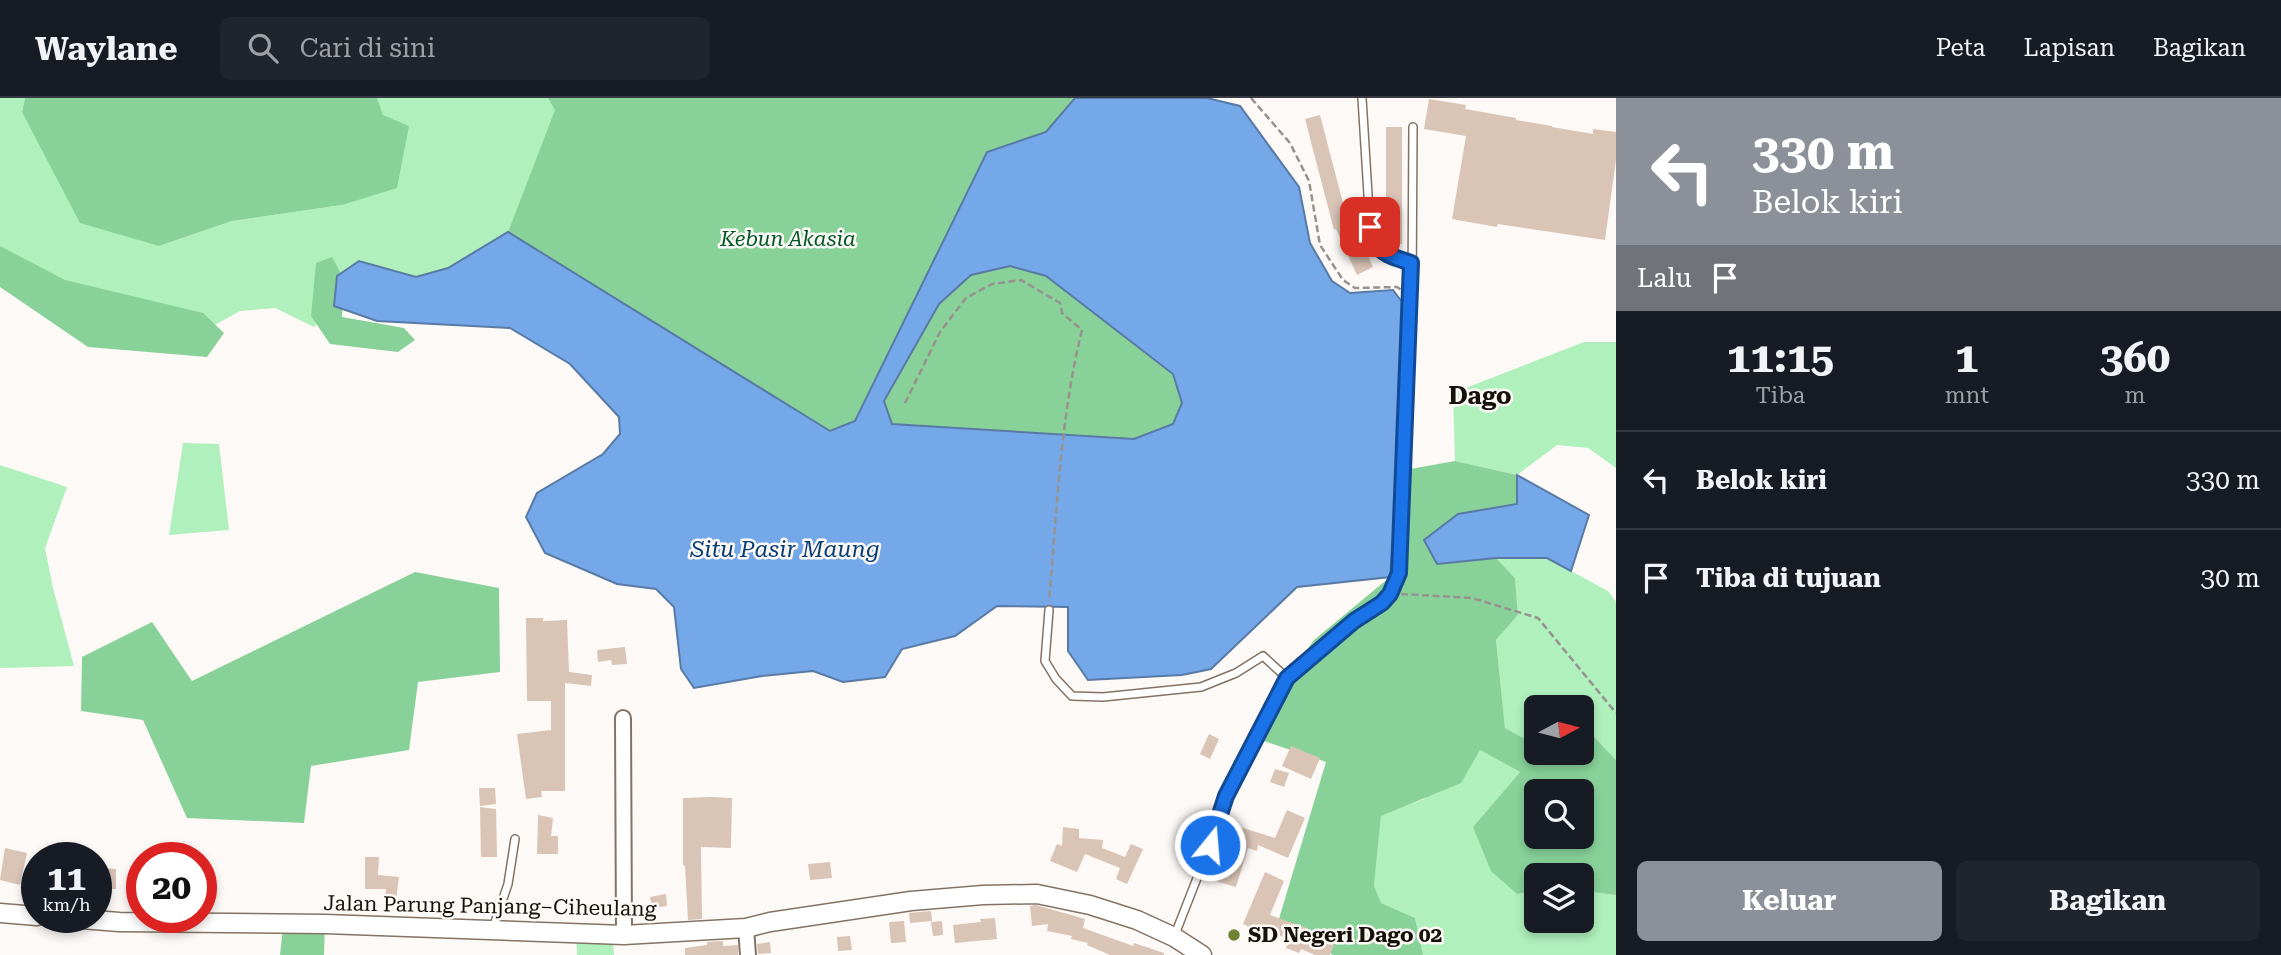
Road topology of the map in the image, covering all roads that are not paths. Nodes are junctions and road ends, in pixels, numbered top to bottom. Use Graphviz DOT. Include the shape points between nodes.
graph roads {
  1 [pos="1362,98"];
  2 [pos="1413,127"];
  3 [pos="1411,263"];
  4 [pos="1049,610"];
  5 [pos="1287,678"];
  6 [pos="624,718"];
  7 [pos="515,839"];
  8 [pos="0,913"];
  9 [pos="21,915"];
  10 [pos="112,921"];
  11 [pos="746,928"];
  12 [pos="492,931"];
  13 [pos="624,935"];
  14 [pos="1174,937"];
  15 [pos="748,955"];
  16 [pos="1202,955"];
  1 -- 3 [label="lane" via="1373,240 1383,253"];
  2 -- 3 [label="lane"];
  3 -- 5 [label="lane" via="1399,573 1382,603"];
  4 -- 5 [label="lane" via="1045,661 1072,696 1201,687 1263,656"];
  5 -- 14 [label="lane" via="1226,796"];
  6 -- 13 [label="street"];
  7 -- 12 [label="lane" via="508,884"];
  8 -- 9 [label="street"];
  10 -- 12 [label="street, Jalan Parung Panjang–Ciheulang"];
  11 -- 13 [label="street, Jalan Parung Panjang–Ciheulang"];
  11 -- 14 [label="street, Jalan Parung Panjang–Ciheulang" via="911,901 1037,894 1090,905"];
  11 -- 15 [label="street"];
  12 -- 13 [label="street, Jalan Parung Panjang–Ciheulang"];
  14 -- 16 [label="street, Jalan Parung Panjang–Ciheulang"];
}
